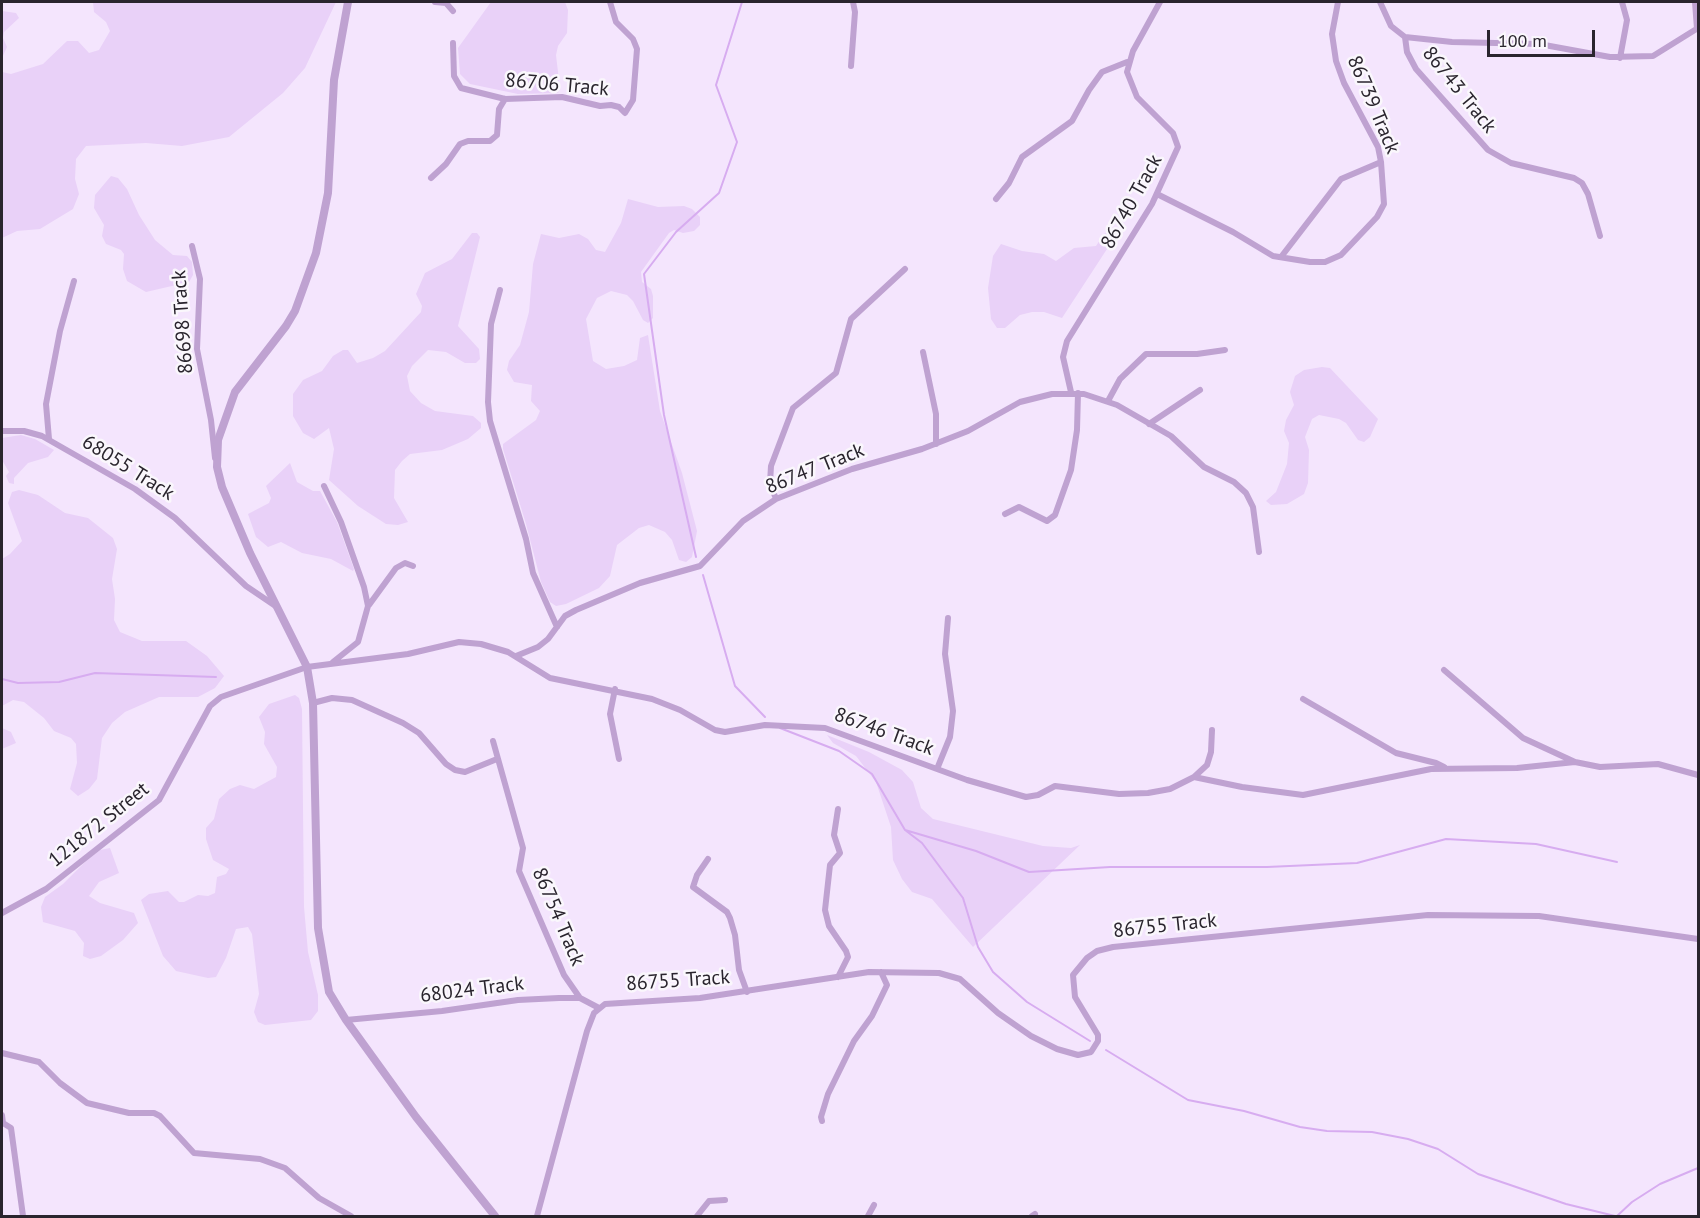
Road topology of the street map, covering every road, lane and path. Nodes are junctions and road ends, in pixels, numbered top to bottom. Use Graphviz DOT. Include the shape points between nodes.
graph roads {
  1 [pos="348,2"];
  2 [pos="435,2"];
  3 [pos="610,2"];
  4 [pos="853,2"];
  5 [pos="1160,2"];
  6 [pos="1338,2"];
  7 [pos="1380,2"];
  8 [pos="1622,2"];
  9 [pos="1695,2"];
  10 [pos="453,11"];
  11 [pos="1698,29"];
  12 [pos="1405,37"];
  13 [pos="453,43"];
  14 [pos="1620,58"];
  15 [pos="1127,62"];
  16 [pos="851,66"];
  17 [pos="506,99"];
  18 [pos="1381,162"];
  19 [pos="431,178"];
  20 [pos="1157,194"];
  21 [pos="996,198"];
  22 [pos="1600,236"];
  23 [pos="192,246"];
  24 [pos="1281,257"];
  25 [pos="905,268"];
  26 [pos="74,281"];
  27 [pos="500,290"];
  28 [pos="1225,350"];
  29 [pos="923,352"];
  30 [pos="1200,390"];
  31 [pos="1075,392"];
  32 [pos="1108,400"];
  33 [pos="1149,424"];
  34 [pos="2,431"];
  35 [pos="49,439"];
  36 [pos="936,444"];
  37 [pos="217,467"];
  38 [pos="324,486"];
  39 [pos="776,498"];
  40 [pos="1005,514"];
  41 [pos="1259,552"];
  42 [pos="413,566"];
  43 [pos="368,606"];
  44 [pos="278,607"];
  45 [pos="948,618"];
  46 [pos="557,627"];
  47 [pos="516,656"];
  48 [pos="332,663"];
  49 [pos="307,667"];
  50 [pos="1444,670"];
  51 [pos="615,689"];
  52 [pos="1303,699"];
  53 [pos="313,703"];
  54 [pos="1212,730"];
  55 [pos="493,741"];
  56 [pos="497,759"];
  57 [pos="618,759"];
  58 [pos="1575,762"];
  59 [pos="1445,768"];
  60 [pos="937,769"];
  61 [pos="1698,775"];
  62 [pos="1194,777"];
  63 [pos="838,809"];
  64 [pos="708,860"];
  65 [pos="2,913"];
  66 [pos="1698,939"];
  67 [pos="880,972"];
  68 [pos="838,977"];
  69 [pos="747,992"];
  70 [pos="580,998"];
  71 [pos="599,1008"];
  72 [pos="346,1020"];
  73 [pos="2,1053"];
  74 [pos="2,1115"];
  75 [pos="822,1121"];
  76 [pos="725,1200"];
  77 [pos="874,1205"];
  78 [pos="23,1216"];
  79 [pos="351,1216"];
  80 [pos="495,1216"];
  81 [pos="537,1216"];
  82 [pos="697,1216"];
  83 [pos="868,1216"];
  1 -- 37 [label="street" via="334,80 328,193 316,253 286,326 236,392 218,440"];
  2 -- 10 [label="street" via="446,3"];
  3 -- 17 [label="street, 86706 Track" via="616,22 637,49 633,100 625,113 619,106 562,98"];
  4 -- 16 [label="street"];
  5 -- 15 [label="street"];
  6 -- 18 [label="street, 86739 Track" via="1332,34 1336,61 1378,147"];
  7 -- 12 [label="street" via="1391,26"];
  8 -- 14 [label="street" via="1627,20"];
  9 -- 11 [label="street"];
  11 -- 14 [label="street" via="1653,56"];
  12 -- 14 [label="street" via="1531,43"];
  12 -- 22 [label="street, 86743 Track" via="1416,69 1488,150 1511,163 1582,183"];
  13 -- 17 [label="street, 86706 Track" via="457,84"];
  15 -- 20 [label="street, 86740 Track" via="1128,80 1137,97 1177,139 1176,157"];
  15 -- 21 [label="street" via="1102,72 1078,114 1022,157 1010,183"];
  17 -- 19 [label="street" via="499,109 496,135 490,141 460,144"];
  18 -- 24 [label="street" via="1341,179"];
  18 -- 24 [label="street, 86739 Track" via="1382,211 1341,255 1325,262"];
  20 -- 24 [label="street, 86739 Track"];
  20 -- 31 [label="street, 86740 Track" via="1067,341 1063,357"];
  23 -- 37 [label="street, 86698 Track" via="200,279 198,358"];
  25 -- 39 [label="street" via="851,319 836,373 793,408 770,477"];
  26 -- 35 [label="street" via="46,404"];
  27 -- 46 [label="street" via="491,324 490,421 533,573"];
  28 -- 32 [label="street" via="1146,354 1120,379"];
  29 -- 36 [label="street" via="936,414"];
  30 -- 33 [label="street"];
  31 -- 32 [label="street, 86747 Track"];
  31 -- 36 [label="street, 86747 Track" via="1020,402"];
  31 -- 40 [label="street, 86740 Track" via="1077,430 1071,470 1055,515 1050,520 1043,519 1019,507"];
  32 -- 33 [label="street, 86747 Track"];
  33 -- 41 [label="street, 86747 Track" via="1179,441 1204,467 1228,478 1246,493 1257,522"];
  34 -- 35 [label="street, 68055 Track" via="33,432"];
  35 -- 44 [label="street, 68055 Track" via="158,506 188,529 246,586"];
  36 -- 39 [label="street, 86747 Track" via="852,469"];
  37 -- 44 [label="street" via="250,554"];
  38 -- 43 [label="street" via="341,522"];
  39 -- 46 [label="street, 86747 Track" via="743,521 700,566 640,584 576,610"];
  42 -- 43 [label="street" via="405,563 396,568"];
  43 -- 48 [label="street" via="358,642"];
  44 -- 49 [label="street"];
  45 -- 60 [label="street" via="945,664 953,701 950,737"];
  46 -- 47 [label="street, 86747 Track" via="538,647"];
  47 -- 48 [label="street" via="481,644 459,642 408,654"];
  47 -- 51 [label="street, 86746 Track" via="550,678 589,688"];
  48 -- 49 [label="street"];
  49 -- 53 [label="street"];
  49 -- 65 [label="street, 121872 Street" via="215,701 159,800 46,889"];
  50 -- 58 [label="street" via="1523,738"];
  51 -- 57 [label="street" via="610,714"];
  51 -- 60 [label="street, 86746 Track" via="669,705 715,730 812,726 845,734"];
  52 -- 59 [label="street" via="1396,753"];
  53 -- 56 [label="street" via="332,698 352,700 403,723 419,733 455,770 465,772"];
  53 -- 72 [label="street" via="318,928 326,979"];
  54 -- 62 [label="street" via="1210,759"];
  55 -- 56 [label="street, 86754 Track"];
  56 -- 70 [label="street, 86754 Track" via="523,848 519,871 564,975"];
  58 -- 59 [label="street" via="1517,768"];
  58 -- 61 [label="street" via="1600,767 1658,764"];
  59 -- 62 [label="street" via="1303,795 1242,788"];
  60 -- 62 [label="street, 86746 Track" via="1026,797 1061,786 1102,793 1148,793 1170,789"];
  63 -- 68 [label="street" via="834,835 840,853 830,865 825,910 829,926 848,957"];
  64 -- 69 [label="street" via="693,887 727,912"];
  66 -- 67 [label="street, 86755 Track" via="1539,916 1428,915 1113,947 1087,958 1073,975 1075,997 1098,1035 1091,1052 1078,1055 1031,1036 951,975"];
  67 -- 68 [label="street, 86755 Track"];
  67 -- 75 [label="street" via="887,985 828,1094"];
  68 -- 69 [label="street, 86755 Track"];
  69 -- 71 [label="street, 86755 Track" via="605,1004"];
  70 -- 71 [label="street, 68024 Track"];
  70 -- 72 [label="street, 68024 Track" via="518,1000"];
  71 -- 81 [label="street" via="587,1031"];
  72 -- 80 [label="street" via="436,1145"];
  73 -- 79 [label="street" via="39,1062 87,1102 160,1116 194,1153 260,1159 285,1168 319,1198"];
  74 -- 78 [label="street" via="3,1123 11,1128 15,1146"];
  76 -- 82 [label="street" via="709,1201"];
  77 -- 83 [label="street"];
}
